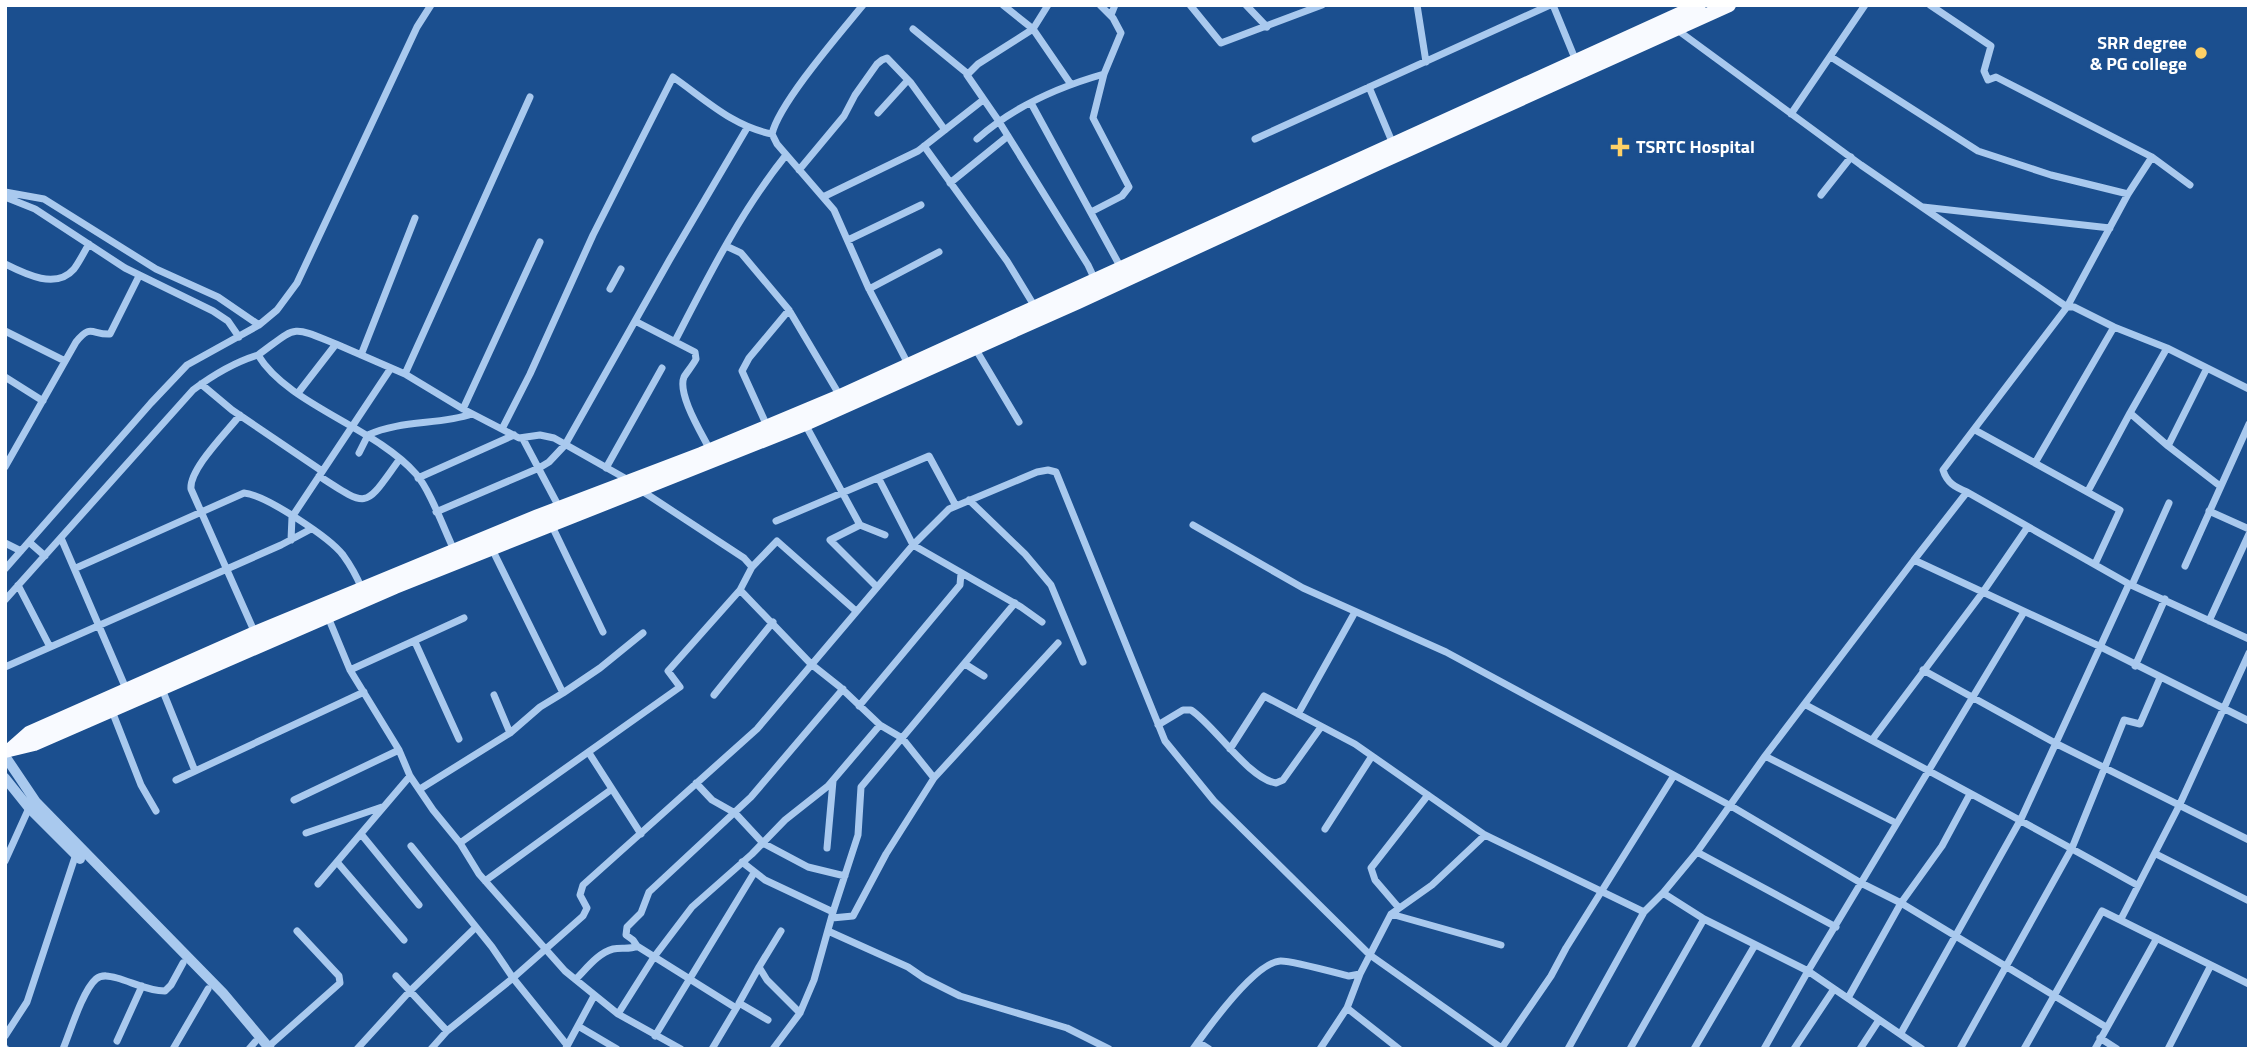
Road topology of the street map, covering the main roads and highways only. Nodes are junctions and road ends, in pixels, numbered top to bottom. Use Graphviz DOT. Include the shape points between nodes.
graph roads {
  1 [pos="1699,5"];
  2 [pos="1729,5"];
  3 [pos="1099,286"];
  4 [pos="842,401"];
  5 [pos="634,485"];
  6 [pos="558,517"];
  7 [pos="7,752"];
  1 -- 3 [label="highway" via="1121,268"];
  2 -- 3 [label="highway"];
  3 -- 4 [label="highway" via="975,347"];
  3 -- 4 [label="highway" via="1035,307 908,364"];
  4 -- 5 [label="highway" via="767,426"];
  4 -- 5 [label="highway" via="806,424"];
  5 -- 6 [label="highway"];
  6 -- 7 [label="highway"];
  6 -- 7 [label="highway" via="454,550 255,633 29,733"];
}
